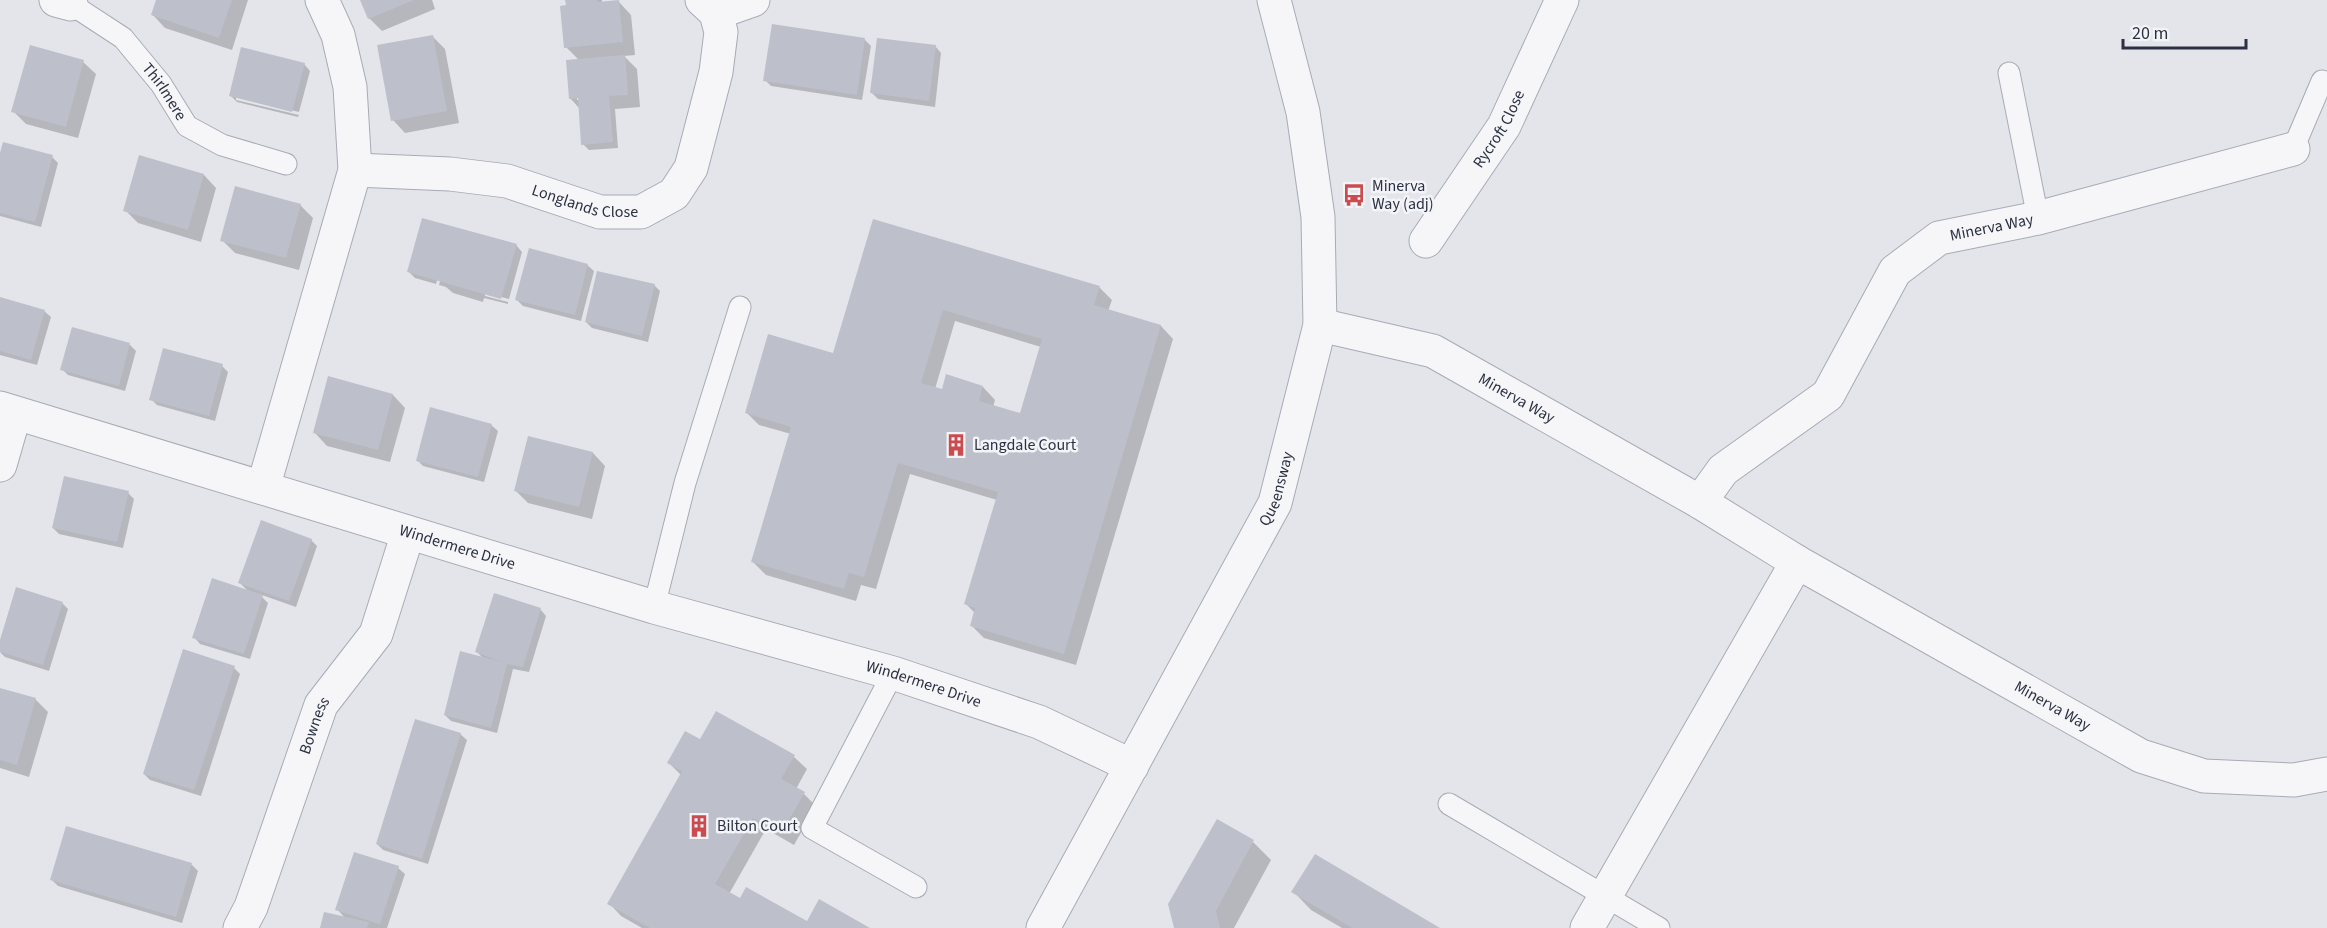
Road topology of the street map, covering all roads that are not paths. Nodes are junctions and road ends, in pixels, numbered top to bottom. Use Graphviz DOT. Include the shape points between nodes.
graph roads {
  1 [pos="322,0"];
  2 [pos="753,0"];
  3 [pos="1274,0"];
  4 [pos="64,2"];
  5 [pos="1552,3"];
  6 [pos="709,6"];
  7 [pos="2009,73"];
  8 [pos="2322,81"];
  9 [pos="2293,149"];
  10 [pos="286,164"];
  11 [pos="355,170"];
  12 [pos="2038,218"];
  13 [pos="1426,241"];
  14 [pos="740,307"];
  15 [pos="1320,325"];
  16 [pos="7,410"];
  17 [pos="0,465"];
  18 [pos="263,488"];
  19 [pos="1700,502"];
  20 [pos="408,533"];
  21 [pos="1797,562"];
  22 [pos="654,607"];
  23 [pos="893,673"];
  24 [pos="1132,766"];
  25 [pos="2327,774"];
  26 [pos="1449,804"];
  27 [pos="916,888"];
  28 [pos="1607,897"];
  29 [pos="240,928"];
  30 [pos="1043,928"];
  31 [pos="1587,928"];
  32 [pos="1659,928"];
  1 -- 11 [label="street" via="338,35 350,87"];
  2 -- 6 [label="street"];
  3 -- 15 [label="street, Queensway" via="1303,112 1318,217"];
  4 -- 10 [label="lane, Thirlmere" via="123,38 161,84 187,126 222,145"];
  5 -- 13 [label="street, Rycroft Close" via="1504,126"];
  6 -- 11 [label="street, Longlands Close" via="721,32 716,72 691,168 674,194 641,212 600,212 507,181"];
  7 -- 12 [label="lane"];
  8 -- 9 [label="lane"];
  9 -- 12 [label="street, Minerva Way"];
  11 -- 18 [label="street"];
  12 -- 19 [label="street, Minerva Way" via="1939,238 1895,271 1828,395 1723,470"];
  14 -- 22 [label="lane" via="685,483"];
  15 -- 19 [label="street, Minerva Way" via="1433,351"];
  15 -- 24 [label="street, Queensway" via="1275,503"];
  16 -- 17 [label="street"];
  16 -- 18 [label="street"];
  18 -- 20 [label="street, Windermere Drive"];
  19 -- 21 [label="street, Minerva Way"];
  20 -- 22 [label="street, Windermere Drive"];
  20 -- 29 [label="street, Bowness" via="376,634 321,705 251,907"];
  21 -- 25 [label="street, Minerva Way" via="2141,756 2204,776 2294,780"];
  21 -- 28 [label="street"];
  22 -- 23 [label="street, Windermere Drive"];
  23 -- 24 [label="street, Windermere Drive" via="1039,722"];
  23 -- 27 [label="lane" via="812,828"];
  24 -- 30 [label="street, Queensway"];
  26 -- 28 [label="lane"];
  28 -- 31 [label="street"];
  28 -- 32 [label="lane"];
}
